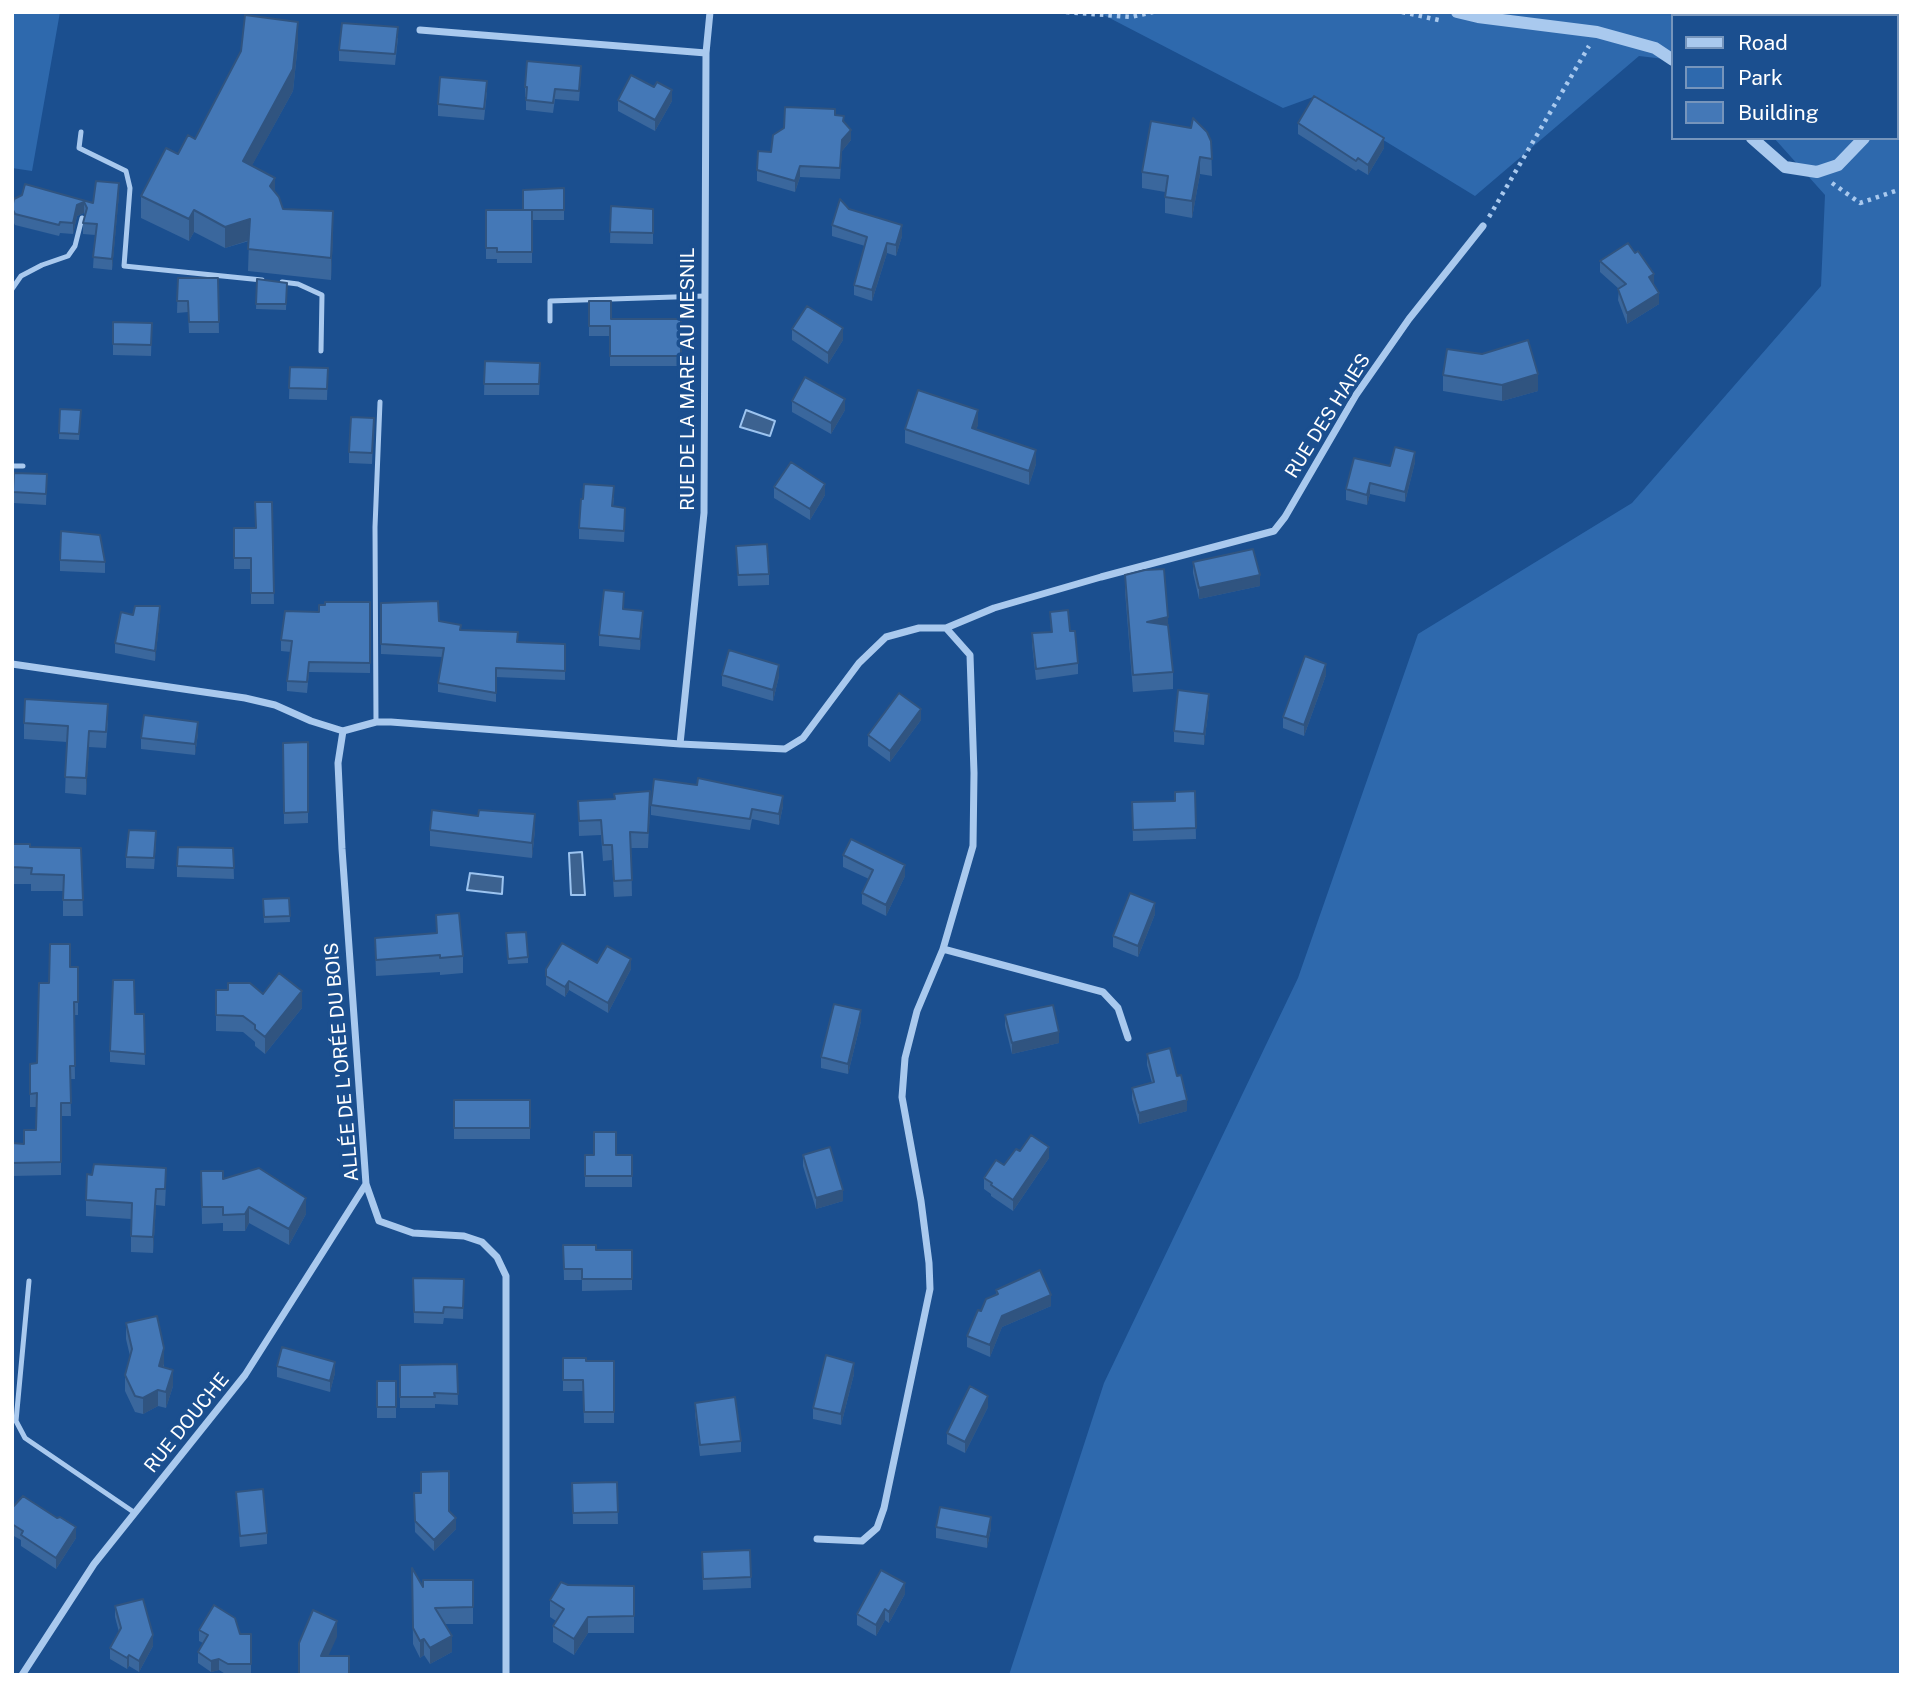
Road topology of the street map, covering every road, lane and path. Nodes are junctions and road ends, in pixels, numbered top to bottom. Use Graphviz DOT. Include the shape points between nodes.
graph roads {
  1 [pos="710,12"];
  2 [pos="1066,12"];
  3 [pos="1153,12"];
  4 [pos="1457,12"];
  5 [pos="420,30"];
  6 [pos="1597,32"];
  7 [pos="706,53"];
  8 [pos="1672,59"];
  9 [pos="81,132"];
  10 [pos="1754,140"];
  11 [pos="1862,140"];
  12 [pos="1817,172"];
  13 [pos="1901,189"];
  14 [pos="82,218"];
  15 [pos="1483,226"];
  16 [pos="12,289"];
  17 [pos="705,296"];
  18 [pos="550,321"];
  19 [pos="321,351"];
  20 [pos="380,402"];
  21 [pos="12,466"];
  22 [pos="23,466"];
  23 [pos="946,628"];
  24 [pos="12,664"];
  25 [pos="376,722"];
  26 [pos="343,732"];
  27 [pos="680,744"];
  28 [pos="943,949"];
  29 [pos="1128,1038"];
  30 [pos="366,1184"];
  31 [pos="29,1281"];
  32 [pos="135,1513"];
  33 [pos="817,1539"];
  34 [pos="12,1669"];
  35 [pos="22,1675"];
  36 [pos="506,1675"];
  1 -- 7 [label="street, RUE DE LA MARE AU MESNIL"];
  2 -- 3 [label="path" via="1131,17"];
  4 -- 6 [label="street"];
  5 -- 7 [label="street"];
  6 -- 8 [label="street" via="1655,48"];
  6 -- 15 [label="path"];
  7 -- 17 [label="street, RUE DE LA MARE AU MESNIL"];
  9 -- 19 [label="lane" via="79,148 126,172 130,188 124,266 298,284 322,295"];
  10 -- 12 [label="street" via="1785,167"];
  11 -- 12 [label="street" via="1838,165"];
  12 -- 13 [label="path" via="1860,203"];
  14 -- 16 [label="lane" via="68,256 21,276"];
  15 -- 23 [label="street, RUE DES HAIES" via="1356,395 1274,531 994,608"];
  17 -- 18 [label="lane" via="550,301"];
  17 -- 27 [label="street, RUE DE LA MARE AU MESNIL" via="704,513"];
  20 -- 25 [label="lane"];
  21 -- 22 [label="lane"];
  23 -- 27 [label="street, RUE DES HAIES" via="919,628 886,637 859,663 803,738 785,749"];
  23 -- 28 [label="street" via="970,655 974,773 972,846"];
  24 -- 26 [label="street" via="245,698"];
  25 -- 26 [label="street"];
  25 -- 27 [label="street, RUE DES HAIES"];
  26 -- 30 [label="street, ALLÉE DE L'ORÉE DU BOIS" via="338,763 342,849"];
  28 -- 29 [label="street" via="1103,992 1118,1008"];
  28 -- 33 [label="street" via="917,1011 905,1058 902,1097 930,1290 884,1508 877,1528 862,1541"];
  30 -- 32 [label="street, RUE DOUCHE" via="245,1375"];
  30 -- 36 [label="street, ALLÉE DE L'ORÉE DU BOIS" via="380,1221 413,1233 464,1236 482,1242 497,1257 506,1276"];
  31 -- 32 [label="lane" via="16,1422 25,1438"];
  32 -- 35 [label="street, RUE DOUCHE" via="94,1564"];
  34 -- 35 [label="street"];
}
